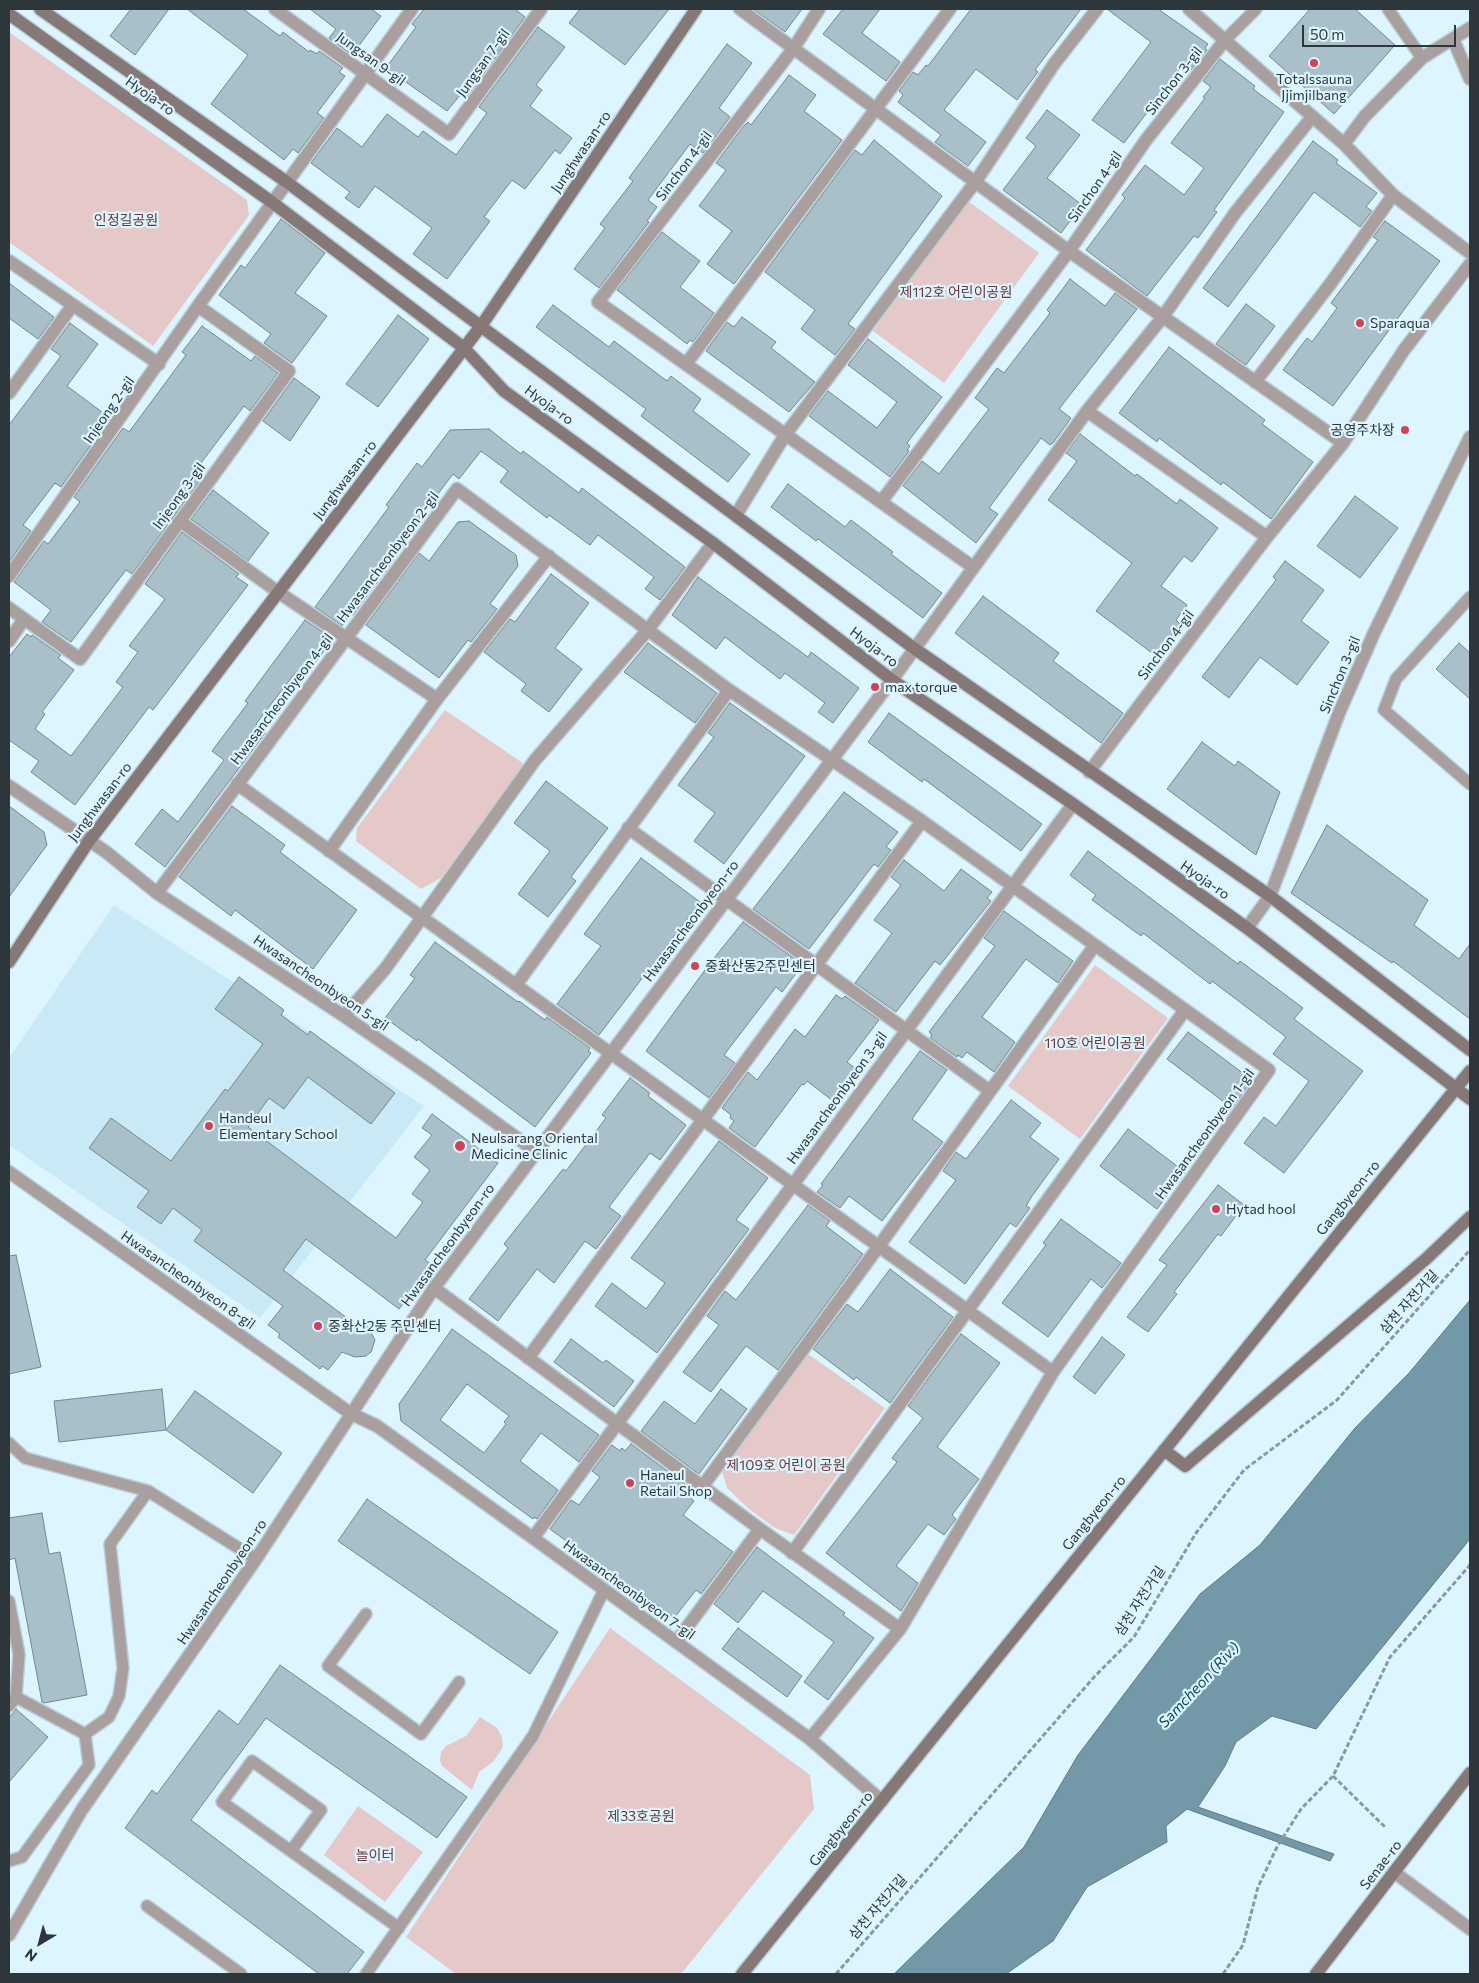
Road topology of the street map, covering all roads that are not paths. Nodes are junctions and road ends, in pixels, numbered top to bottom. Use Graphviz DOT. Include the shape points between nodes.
graph roads {
  1 [pos="40,9"];
  2 [pos="275,9"];
  3 [pos="412,9"];
  4 [pos="540,9"];
  5 [pos="696,9"];
  6 [pos="740,9"];
  7 [pos="819,9"];
  8 [pos="950,9"];
  9 [pos="1097,9"];
  10 [pos="1189,9"];
  11 [pos="1256,9"];
  12 [pos="1388,9"];
  13 [pos="9,14"];
  14 [pos="1470,28"];
  15 [pos="1453,39"];
  16 [pos="1225,40"];
  17 [pos="793,49"];
  18 [pos="1422,58"];
  19 [pos="365,74"];
  20 [pos="1470,79"];
  21 [pos="876,110"];
  22 [pos="1312,117"];
  23 [pos="449,134"];
  24 [pos="1146,140"];
  25 [pos="1344,144"];
  26 [pos="976,181"];
  27 [pos="288,182"];
  28 [pos="1393,196"];
  29 [pos="273,203"];
  30 [pos="1069,251"];
  31 [pos="1470,253"];
  32 [pos="9,262"];
  33 [pos="1470,264"];
  34 [pos="72,306"];
  35 [pos="198,306"];
  36 [pos="1162,318"];
  37 [pos="481,326"];
  38 [pos="464,348"];
  39 [pos="158,364"];
  40 [pos="686,364"];
  41 [pos="1254,382"];
  42 [pos="9,393"];
  43 [pos="1087,411"];
  44 [pos="785,435"];
  45 [pos="1470,437"];
  46 [pos="1343,443"];
  47 [pos="881,502"];
  48 [pos="736,515"];
  49 [pos="180,521"];
  50 [pos="1267,537"];
  51 [pos="713,543"];
  52 [pos="549,556"];
  53 [pos="973,567"];
  54 [pos="9,576"];
  55 [pos="278,592"];
  56 [pos="1470,597"];
  57 [pos="9,608"];
  58 [pos="24,619"];
  59 [pos="647,631"];
  60 [pos="346,637"];
  61 [pos="9,641"];
  62 [pos="915,649"];
  63 [pos="892,680"];
  64 [pos="728,690"];
  65 [pos="437,700"];
  66 [pos="830,760"];
  67 [pos="1088,772"];
  68 [pos="237,784"];
  69 [pos="1470,784"];
  70 [pos="9,786"];
  71 [pos="1073,804"];
  72 [pos="922,820"];
  73 [pos="628,828"];
  74 [pos="89,841"];
  75 [pos="329,851"];
  76 [pos="1012,886"];
  77 [pos="157,893"];
  78 [pos="1270,896"];
  79 [pos="726,899"];
  80 [pos="422,917"];
  81 [pos="1247,928"];
  82 [pos="1095,945"];
  83 [pos="9,962"];
  84 [pos="816,964"];
  85 [pos="516,985"];
  86 [pos="1185,1010"];
  87 [pos="344,1016"];
  88 [pos="905,1030"];
  89 [pos="1470,1050"];
  90 [pos="612,1054"];
  91 [pos="1470,1072"];
  92 [pos="1456,1088"];
  93 [pos="990,1092"];
  94 [pos="1470,1098"];
  95 [pos="702,1119"];
  96 [pos="535,1151"];
  97 [pos="9,1172"];
  98 [pos="793,1184"];
  99 [pos="1470,1217"];
  100 [pos="879,1246"];
  101 [pos="434,1288"];
  102 [pos="966,1310"];
  103 [pos="528,1358"];
  104 [pos="1053,1372"];
  105 [pos="350,1413"];
  106 [pos="617,1424"];
  107 [pos="9,1443"];
  108 [pos="1164,1450"];
  109 [pos="702,1487"];
  110 [pos="148,1491"];
  111 [pos="760,1530"];
  112 [pos="533,1538"];
  113 [pos="792,1553"];
  114 [pos="256,1559"];
  115 [pos="604,1590"];
  116 [pos="9,1601"];
  117 [pos="366,1614"];
  118 [pos="900,1629"];
  119 [pos="676,1642"];
  120 [pos="459,1682"];
  121 [pos="12,1702"];
  122 [pos="85,1734"];
  123 [pos="810,1739"];
  124 [pos="1470,1773"];
  125 [pos="882,1802"];
  126 [pos="291,1851"];
  127 [pos="9,1861"];
  128 [pos="1394,1872"];
  129 [pos="148,1906"];
  130 [pos="399,1928"];
  131 [pos="1470,1929"];
  132 [pos="9,1935"];
  133 [pos="240,1974"];
  134 [pos="366,1974"];
  135 [pos="742,1974"];
  136 [pos="1316,1974"];
  1 -- 27 [label="street, Hyoja-ro"];
  2 -- 19 [label="street, Jungsan 9-gil"];
  3 -- 19 [label="street"];
  4 -- 23 [label="street, Jungsan 7-gil"];
  5 -- 37 [label="street, Junghwasan-ro"];
  6 -- 17 [label="street"];
  7 -- 17 [label="street, Sinchon 4-gil"];
  8 -- 21 [label="street"];
  9 -- 26 [label="street" via="1054,64"];
  10 -- 16 [label="street"];
  11 -- 16 [label="lane"];
  12 -- 18 [label="lane"];
  13 -- 29 [label="street, Hyoja-ro"];
  14 -- 15 [label="street"];
  15 -- 18 [label="street"];
  15 -- 20 [label="street"];
  16 -- 22 [label="street"];
  16 -- 24 [label="street, Sinchon 3-gil"];
  17 -- 21 [label="street"];
  17 -- 40 [label="street, Sinchon 4-gil" via="598,302"];
  18 -- 25 [label="street" via="1365,116"];
  19 -- 23 [label="street, Jungsan 9-gil"];
  19 -- 27 [label="street"];
  21 -- 26 [label="street"];
  21 -- 40 [label="street"];
  22 -- 25 [label="street"];
  22 -- 36 [label="street" via="1235,213"];
  24 -- 30 [label="street, Sinchon 4-gil"];
  25 -- 28 [label="street"];
  26 -- 30 [label="street"];
  26 -- 44 [label="street"];
  27 -- 29 [label="street"];
  27 -- 37 [label="street, Hyoja-ro"];
  28 -- 31 [label="street"];
  28 -- 41 [label="street" via="1332,283"];
  29 -- 35 [label="street"];
  29 -- 38 [label="street, Hyoja-ro"];
  30 -- 36 [label="street"];
  30 -- 47 [label="street, Sinchon 4-gil"];
  32 -- 34 [label="street"];
  33 -- 46 [label="street, Sinchon 4-gil" via="1404,350"];
  34 -- 39 [label="street"];
  34 -- 42 [label="street"];
  35 -- 39 [label="street, Injeong 2-gil"];
  35 -- 49 [label="street, Injeong 3-gil" via="289,371"];
  36 -- 41 [label="street"];
  36 -- 43 [label="street"];
  37 -- 38 [label="street, Junghwasan-ro"];
  37 -- 48 [label="street, Hyoja-ro"];
  38 -- 51 [label="street, Hyoja-ro" via="504,391"];
  38 -- 55 [label="street, Junghwasan-ro"];
  39 -- 54 [label="street, Injeong 2-gil"];
  40 -- 44 [label="street"];
  41 -- 46 [label="street"];
  43 -- 50 [label="street"];
  43 -- 53 [label="street"];
  44 -- 47 [label="street"];
  44 -- 48 [label="street"];
  45 -- 78 [label="street, Sinchon 3-gil" via="1339,713"];
  46 -- 50 [label="street, Sinchon 4-gil"];
  47 -- 53 [label="street"];
  48 -- 62 [label="street, Hyoja-ro"];
  49 -- 55 [label="street"];
  49 -- 58 [label="street, Injeong 3-gil" via="80,659"];
  50 -- 67 [label="street, Sinchon 4-gil"];
  51 -- 59 [label="street"];
  51 -- 63 [label="street, Hyoja-ro"];
  52 -- 59 [label="street, Hwasancheonbyeon 2-gil"];
  52 -- 60 [label="street, Hwasancheonbyeon 2-gil" via="457,489"];
  52 -- 65 [label="street"];
  53 -- 62 [label="street"];
  55 -- 60 [label="street"];
  55 -- 74 [label="street, Junghwasan-ro"];
  56 -- 69 [label="lane" via="1396,679 1384,710"];
  57 -- 58 [label="street, Injeong 3-gil"];
  58 -- 61 [label="street"];
  59 -- 64 [label="street, Hwasancheonbyeon 2-gil"];
  59 -- 80 [label="street" via="535,760"];
  60 -- 65 [label="street"];
  60 -- 68 [label="street, Hwasancheonbyeon 4-gil"];
  62 -- 63 [label="street, Hwasancheonbyeon-ro"];
  62 -- 67 [label="street, Hyoja-ro"];
  63 -- 66 [label="street, Hwasancheonbyeon-ro"];
  63 -- 71 [label="street, Hyoja-ro"];
  64 -- 66 [label="street, Hwasancheonbyeon 2-gil"];
  64 -- 73 [label="street"];
  65 -- 75 [label="street"];
  66 -- 72 [label="street, Hwasancheonbyeon 1-gil"];
  66 -- 79 [label="street, Hwasancheonbyeon-ro"];
  67 -- 78 [label="street, Hyoja-ro"];
  68 -- 75 [label="street, Hwasancheonbyeon 4-gil"];
  68 -- 77 [label="street"];
  70 -- 74 [label="street, Hwasancheonbyeon 5-gil"];
  71 -- 76 [label="street"];
  71 -- 81 [label="street, Hyoja-ro"];
  72 -- 76 [label="street, Hwasancheonbyeon 1-gil"];
  72 -- 84 [label="street"];
  73 -- 79 [label="street"];
  73 -- 85 [label="street"];
  74 -- 77 [label="street, Hwasancheonbyeon 5-gil"];
  74 -- 83 [label="street, Junghwasan-ro"];
  75 -- 80 [label="street, Hwasancheonbyeon 4-gil"];
  76 -- 82 [label="street, Hwasancheonbyeon 1-gil"];
  76 -- 88 [label="street"];
  77 -- 87 [label="street, Hwasancheonbyeon 5-gil"];
  78 -- 81 [label="street, Sinchon 3-gil"];
  78 -- 89 [label="street, Hyoja-ro"];
  79 -- 84 [label="street"];
  79 -- 90 [label="street, Hwasancheonbyeon-ro"];
  80 -- 85 [label="street, Hwasancheonbyeon 4-gil"];
  80 -- 87 [label="street"];
  81 -- 92 [label="street, Hyoja-ro"];
  82 -- 86 [label="street, Hwasancheonbyeon 1-gil"];
  82 -- 93 [label="street"];
  84 -- 88 [label="street"];
  84 -- 95 [label="street"];
  85 -- 90 [label="street, Hwasancheonbyeon 4-gil"];
  86 -- 102 [label="street"];
  86 -- 104 [label="street, Hwasancheonbyeon 1-gil" via="1269,1070"];
  87 -- 96 [label="street, Hwasancheonbyeon 5-gil"];
  88 -- 93 [label="street"];
  88 -- 98 [label="street, Hwasancheonbyeon 3-gil"];
  90 -- 95 [label="street, Hwasancheonbyeon 3-gil"];
  90 -- 96 [label="street, Hwasancheonbyeon-ro"];
  91 -- 92 [label="street, Gangbyeon-ro"];
  92 -- 94 [label="street, Hyoja-ro"];
  92 -- 108 [label="street, Gangbyeon-ro"];
  93 -- 100 [label="street"];
  95 -- 98 [label="street, Hwasancheonbyeon 3-gil"];
  95 -- 103 [label="street"];
  96 -- 101 [label="street, Hwasancheonbyeon-ro"];
  97 -- 105 [label="street, Hwasancheonbyeon 8-gil"];
  98 -- 100 [label="street, Hwasancheonbyeon 3-gil"];
  98 -- 106 [label="street, Hwasancheonbyeon 3-gil"];
  99 -- 108 [label="street" via="1427,1258 1185,1466"];
  100 -- 102 [label="street, Hwasancheonbyeon 3-gil"];
  100 -- 109 [label="street"];
  101 -- 103 [label="street"];
  101 -- 105 [label="street, Hwasancheonbyeon-ro"];
  102 -- 104 [label="street, Hwasancheonbyeon 3-gil"];
  102 -- 113 [label="street"];
  103 -- 106 [label="street"];
  104 -- 118 [label="street"];
  105 -- 112 [label="street, Hwasancheonbyeon 7-gil" via="377,1426"];
  105 -- 114 [label="street, Hwasancheonbyeon-ro"];
  106 -- 109 [label="street"];
  106 -- 112 [label="street, Hwasancheonbyeon 3-gil"];
  107 -- 110 [label="lane" via="25,1458"];
  108 -- 125 [label="street, Gangbyeon-ro"];
  109 -- 111 [label="street"];
  110 -- 114 [label="lane"];
  110 -- 122 [label="lane" via="110,1544 123,1668 119,1696 109,1717"];
  111 -- 113 [label="street"];
  111 -- 119 [label="street"];
  112 -- 115 [label="street, Hwasancheonbyeon 7-gil"];
  113 -- 118 [label="street"];
  114 -- 132 [label="street, Hwasancheonbyeon-ro" via="81,1811"];
  115 -- 119 [label="street, Hwasancheonbyeon 7-gil"];
  115 -- 130 [label="lane" via="533,1736"];
  116 -- 121 [label="lane" via="19,1654"];
  117 -- 120 [label="lane" via="328,1666 421,1734"];
  118 -- 123 [label="street"];
  119 -- 123 [label="street, Hwasancheonbyeon 7-gil"];
  121 -- 122 [label="lane"];
  122 -- 127 [label="lane" via="89,1765 22,1857"];
  123 -- 125 [label="street, Hwasancheonbyeon 7-gil"];
  124 -- 128 [label="street, Senae-ro"];
  125 -- 135 [label="street, Gangbyeon-ro"];
  126 -- 126 [label="lane" via="222,1802 252,1760 321,1810"];
  126 -- 130 [label="lane"];
  128 -- 131 [label="street"];
  128 -- 136 [label="street, Senae-ro"];
  129 -- 133 [label="lane"];
  130 -- 134 [label="lane"];
}
